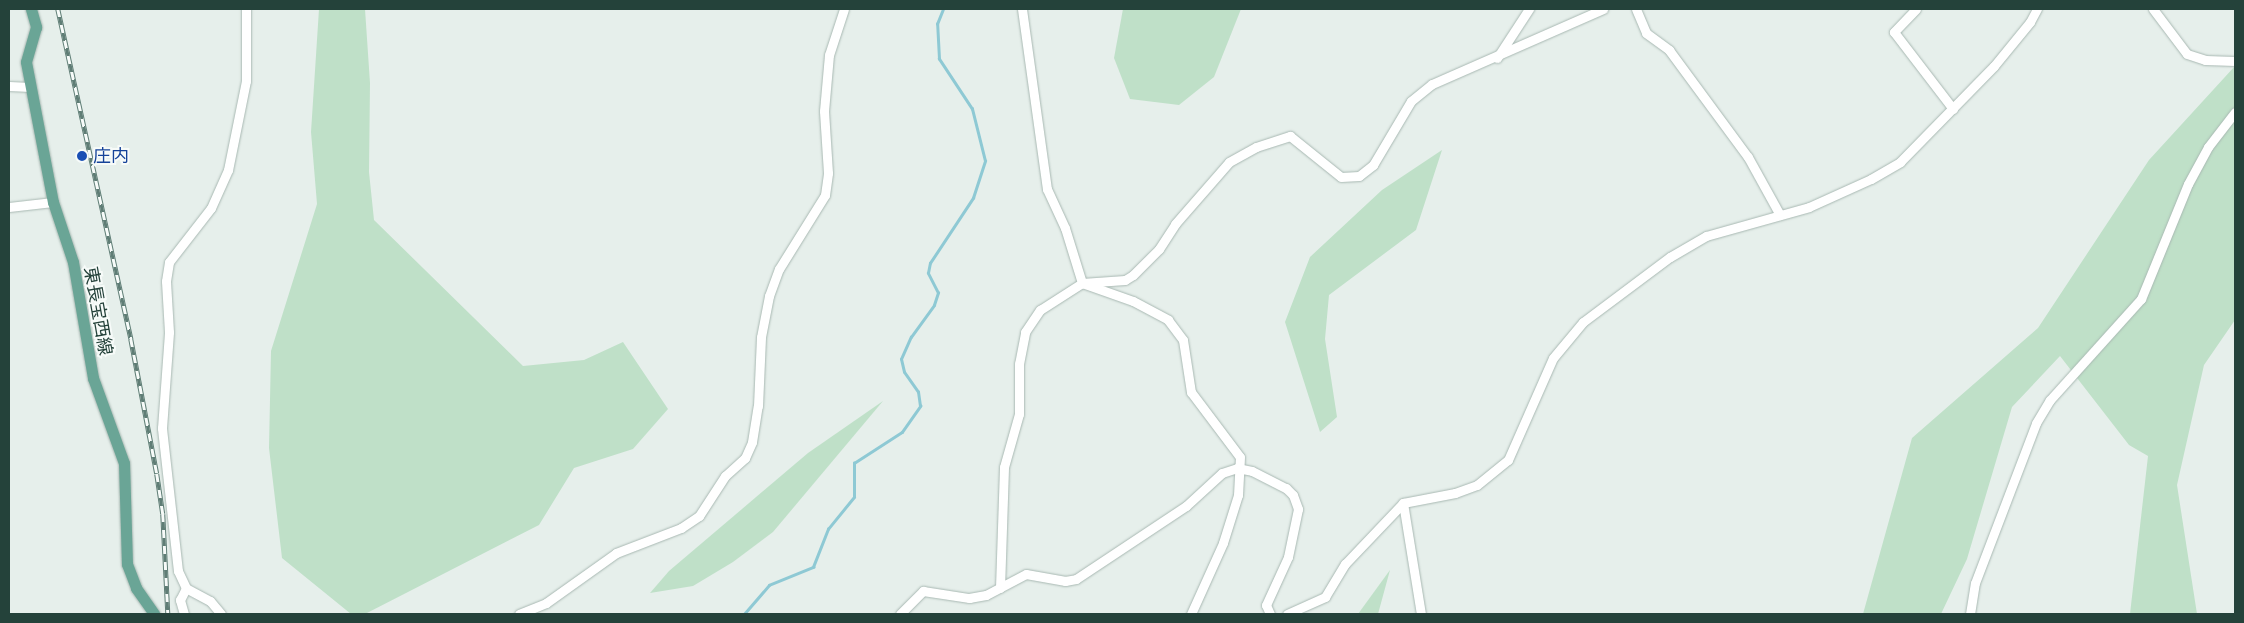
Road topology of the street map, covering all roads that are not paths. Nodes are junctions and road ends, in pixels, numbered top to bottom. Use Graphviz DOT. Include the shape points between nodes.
graph roads {
  1 [pos="31,9"];
  2 [pos="246,9"];
  3 [pos="844,9"];
  4 [pos="1022,9"];
  5 [pos="1529,9"];
  6 [pos="1602,9"];
  7 [pos="1636,9"];
  8 [pos="1916,9"];
  9 [pos="2037,9"];
  10 [pos="2153,9"];
  11 [pos="1496,58"];
  12 [pos="2235,61"];
  13 [pos="9,86"];
  14 [pos="30,87"];
  15 [pos="1953,109"];
  16 [pos="2235,112"];
  17 [pos="53,202"];
  18 [pos="9,207"];
  19 [pos="1780,215"];
  20 [pos="1082,283"];
  21 [pos="1238,468"];
  22 [pos="1403,503"];
  23 [pos="186,588"];
  24 [pos="1000,588"];
  25 [pos="154,614"];
  26 [pos="184,614"];
  27 [pos="221,614"];
  28 [pos="520,614"];
  29 [pos="900,614"];
  30 [pos="1191,614"];
  31 [pos="1270,614"];
  32 [pos="1287,614"];
  33 [pos="1421,614"];
  34 [pos="1970,614"];
  1 -- 14 [label="main road, 東長宝西線" via="36,27 26,62"];
  2 -- 23 [label="street" via="246,81 228,170 211,208 168,262 166,281 169,332 162,428 176,560"];
  3 -- 28 [label="street" via="828,64 824,111 828,174 824,195 783,261 769,296 761,337 758,406 752,442 745,458 725,476 699,516 681,528 616,553 546,603"];
  4 -- 20 [label="street" via="1047,189 1065,228"];
  5 -- 11 [label="street"];
  6 -- 11 [label="street"];
  7 -- 19 [label="street" via="1646,33 1669,50 1748,157"];
  8 -- 15 [label="street" via="1894,32"];
  9 -- 15 [label="street" via="1994,66"];
  10 -- 12 [label="street" via="2187,54 2205,60"];
  11 -- 20 [label="street" via="1432,84 1411,101 1373,165 1359,176 1341,177 1290,136 1256,147 1229,162 1133,275 1125,280"];
  13 -- 14 [label="street"];
  14 -- 17 [label="main road, 東長宝西線"];
  15 -- 19 [label="street" via="1900,162 1836,196"];
  16 -- 34 [label="street" via="2208,147 2188,184 2141,299 2050,400 2036,422 1975,583"];
  17 -- 18 [label="street"];
  17 -- 25 [label="main road, 東長宝西線" via="72,262 93,378 124,462 127,564 136,588"];
  19 -- 22 [label="street" via="1706,236 1619,295 1584,322 1553,358 1508,460 1477,485 1455,493"];
  20 -- 21 [label="street" via="1133,301 1168,320 1184,340 1191,392 1198,406 1232,444 1240,457"];
  20 -- 24 [label="street" via="1040,310 1025,332 1019,364 1019,414 1004,467"];
  21 -- 24 [label="street" via="1222,473 1186,506 1076,579 1065,582 1026,574"];
  21 -- 30 [label="street" via="1238,495 1223,543"];
  21 -- 31 [label="street" via="1252,471 1286,488 1294,495 1298,509 1288,557 1266,605"];
  22 -- 32 [label="street" via="1345,564 1325,597"];
  22 -- 33 [label="street"];
  23 -- 26 [label="street" via="180,600"];
  23 -- 27 [label="street" via="210,601"];
  24 -- 29 [label="street" via="969,598 923,591"];
}
